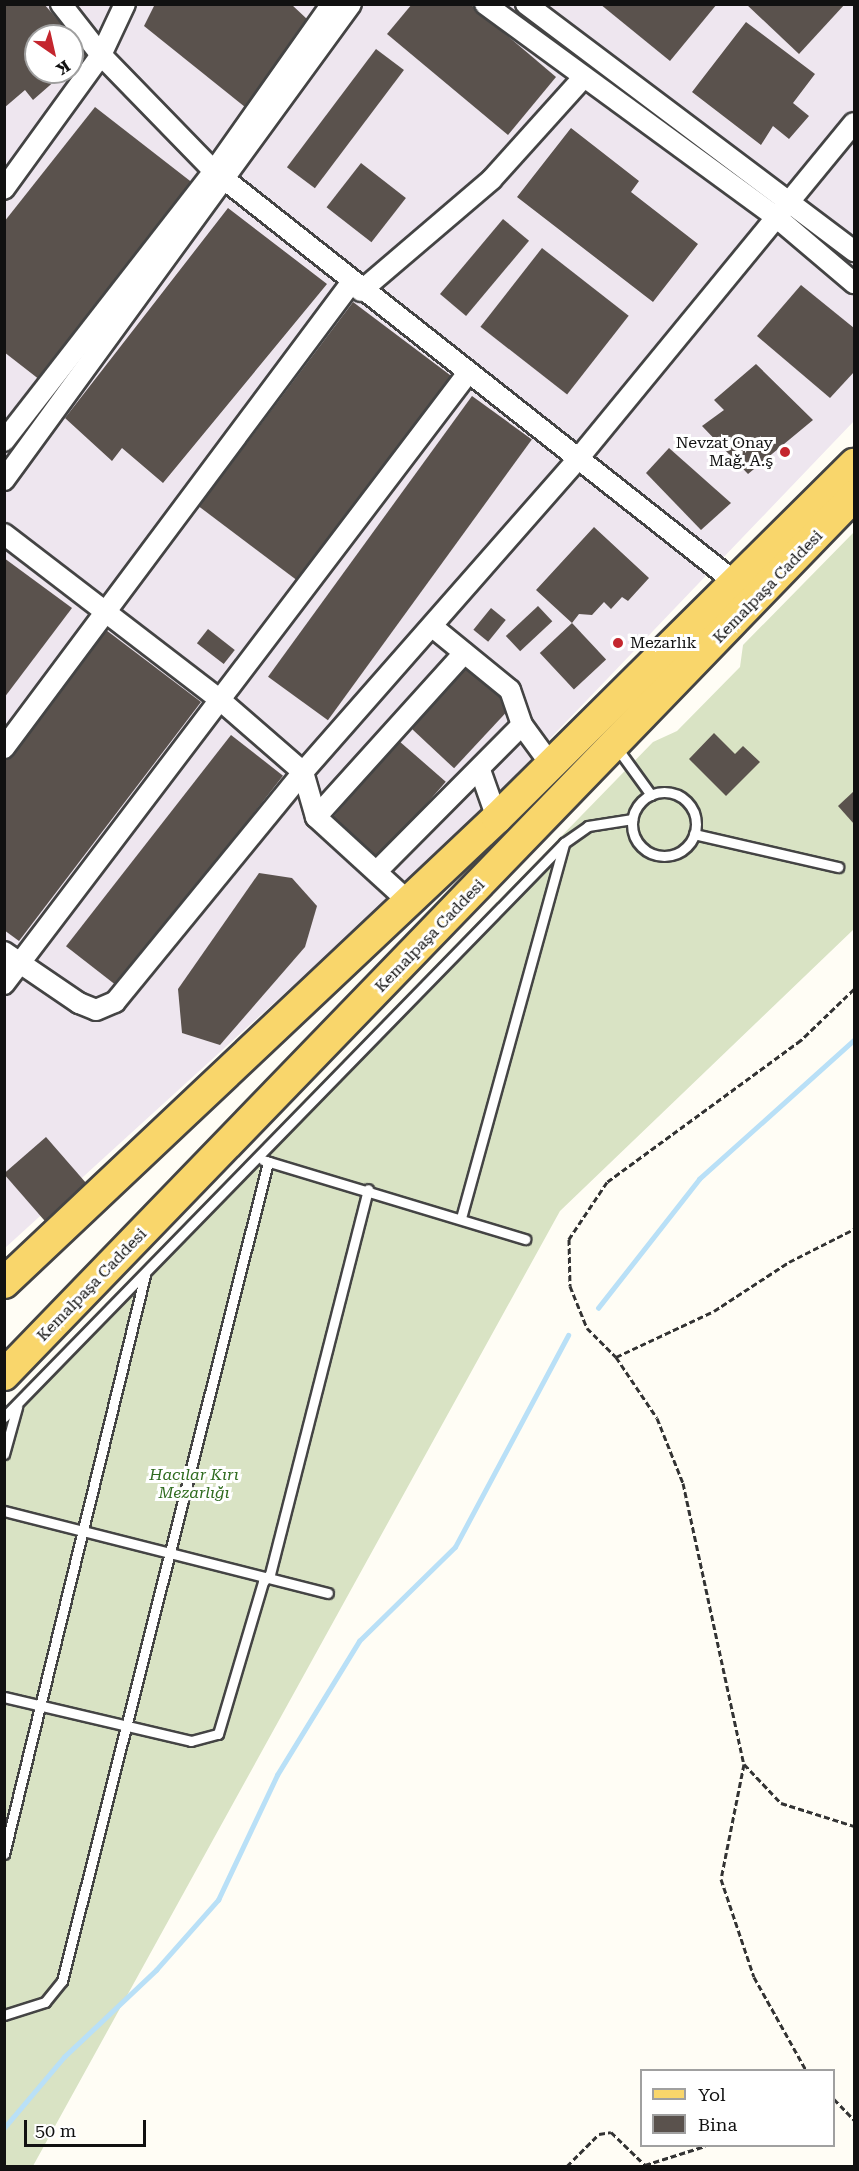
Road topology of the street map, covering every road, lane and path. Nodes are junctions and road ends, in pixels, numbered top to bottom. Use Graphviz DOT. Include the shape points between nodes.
graph roads {
  1 [pos="60,4"];
  2 [pos="125,4"];
  3 [pos="332,4"];
  4 [pos="351,4"];
  5 [pos="485,4"];
  6 [pos="526,4"];
  7 [pos="101,55"];
  8 [pos="584,77"];
  9 [pos="855,123"];
  10 [pos="220,176"];
  11 [pos="6,184"];
  12 [pos="782,209"];
  13 [pos="855,251"];
  14 [pos="855,283"];
  15 [pos="356,287"];
  16 [pos="468,373"];
  17 [pos="4,441"];
  18 [pos="577,460"];
  19 [pos="855,464"];
  20 [pos="4,480"];
  21 [pos="855,496"];
  22 [pos="4,534"];
  23 [pos="736,583"];
  24 [pos="106,616"];
  25 [pos="434,628"];
  26 [pos="464,653"];
  27 [pos="219,699"];
  28 [pos="522,725"];
  29 [pos="615,746"];
  30 [pos="4,748"];
  31 [pos="549,762"];
  32 [pos="480,770"];
  33 [pos="303,772"];
  34 [pos="651,795"];
  35 [pos="316,817"];
  36 [pos="497,818"];
  37 [pos="632,819"];
  38 [pos="694,834"];
  39 [pos="564,843"];
  40 [pos="838,867"];
  41 [pos="378,870"];
  42 [pos="408,901"];
  43 [pos="12,958"];
  44 [pos="4,984"];
  45 [pos="855,989"];
  46 [pos="258,1156"];
  47 [pos="268,1162"];
  48 [pos="368,1188"];
  49 [pos="461,1218"];
  50 [pos="855,1229"];
  51 [pos="525,1239"];
  52 [pos="146,1273"];
  53 [pos="4,1283"];
  54 [pos="616,1357"];
  55 [pos="4,1375"];
  56 [pos="17,1404"];
  57 [pos="4,1417"];
  58 [pos="4,1454"];
  59 [pos="4,1511"];
  60 [pos="82,1533"];
  61 [pos="169,1554"];
  62 [pos="267,1578"];
  63 [pos="328,1593"];
  64 [pos="4,1697"];
  65 [pos="40,1705"];
  66 [pos="126,1725"];
  67 [pos="744,1764"];
  68 [pos="855,1826"];
  69 [pos="4,1854"];
  70 [pos="4,2015"];
  71 [pos="804,2069"];
  72 [pos="835,2100"];
  73 [pos="855,2120"];
  74 [pos="699,2147"];
  75 [pos="567,2166"];
  76 [pos="646,2166"];
  1 -- 7 [label="street"];
  2 -- 7 [label="street"];
  3 -- 10 [label="street"];
  4 -- 10 [label="street"];
  5 -- 8 [label="street"];
  6 -- 12 [label="street"];
  7 -- 10 [label="street"];
  7 -- 11 [label="street"];
  8 -- 12 [label="street"];
  8 -- 15 [label="street" via="492,179"];
  9 -- 12 [label="street"];
  10 -- 15 [label="street"];
  10 -- 17 [label="street"];
  10 -- 20 [label="street"];
  12 -- 13 [label="street"];
  12 -- 14 [label="street"];
  12 -- 18 [label="street"];
  15 -- 16 [label="street"];
  15 -- 24 [label="street"];
  16 -- 18 [label="street"];
  16 -- 27 [label="street"];
  18 -- 23 [label="street"];
  18 -- 25 [label="street"];
  19 -- 23 [label="main road, Kemalpaşa Caddesi"];
  21 -- 29 [label="main road, Kemalpaşa Caddesi"];
  22 -- 24 [label="street"];
  23 -- 31 [label="main road, Kemalpaşa Caddesi"];
  24 -- 27 [label="street"];
  24 -- 30 [label="street"];
  25 -- 26 [label="street"];
  25 -- 33 [label="street"];
  26 -- 28 [label="street" via="510,690"];
  26 -- 35 [label="street"];
  27 -- 33 [label="street"];
  27 -- 43 [label="street"];
  28 -- 31 [label="street"];
  28 -- 32 [label="street"];
  29 -- 34 [label="lane"];
  29 -- 55 [label="main road, Kemalpaşa Caddesi"];
  31 -- 36 [label="main road, Kemalpaşa Caddesi"];
  32 -- 36 [label="street"];
  32 -- 41 [label="street"];
  33 -- 35 [label="street"];
  33 -- 43 [label="street" via="115,1002 96,1010"];
  34 -- 37 [label="lane"];
  34 -- 38 [label="lane" via="681,797 694,813"];
  35 -- 41 [label="street"];
  36 -- 42 [label="main road, Kemalpaşa Caddesi"];
  37 -- 38 [label="lane" via="636,840 651,854 672,855"];
  37 -- 39 [label="lane" via="588,826"];
  38 -- 40 [label="lane"];
  39 -- 46 [label="lane"];
  39 -- 49 [label="lane"];
  41 -- 42 [label="street"];
  42 -- 53 [label="main road, Kemalpaşa Caddesi"];
  43 -- 44 [label="street"];
  45 -- 54 [label="path" via="801,1040 607,1182 569,1239 570,1286 587,1329"];
  46 -- 47 [label="lane"];
  46 -- 52 [label="lane"];
  47 -- 48 [label="lane"];
  47 -- 61 [label="lane"];
  48 -- 49 [label="lane"];
  48 -- 62 [label="lane"];
  49 -- 51 [label="lane"];
  50 -- 54 [label="path" via="789,1262 714,1311"];
  52 -- 56 [label="lane"];
  52 -- 60 [label="lane"];
  54 -- 67 [label="path" via="657,1418 683,1483"];
  56 -- 57 [label="lane"];
  56 -- 58 [label="lane"];
  59 -- 60 [label="lane"];
  60 -- 61 [label="lane"];
  60 -- 65 [label="lane"];
  61 -- 62 [label="lane"];
  61 -- 66 [label="lane"];
  62 -- 63 [label="lane"];
  62 -- 66 [label="lane" via="218,1734 191,1740"];
  64 -- 65 [label="lane"];
  65 -- 66 [label="lane"];
  65 -- 69 [label="lane"];
  66 -- 70 [label="lane" via="62,1981 45,2002"];
  67 -- 68 [label="path" via="781,1803"];
  67 -- 71 [label="path" via="722,1879 754,1977"];
  72 -- 73 [label="path"];
  74 -- 76 [label="path"];
  75 -- 76 [label="path" via="599,2134 611,2132"];
}
